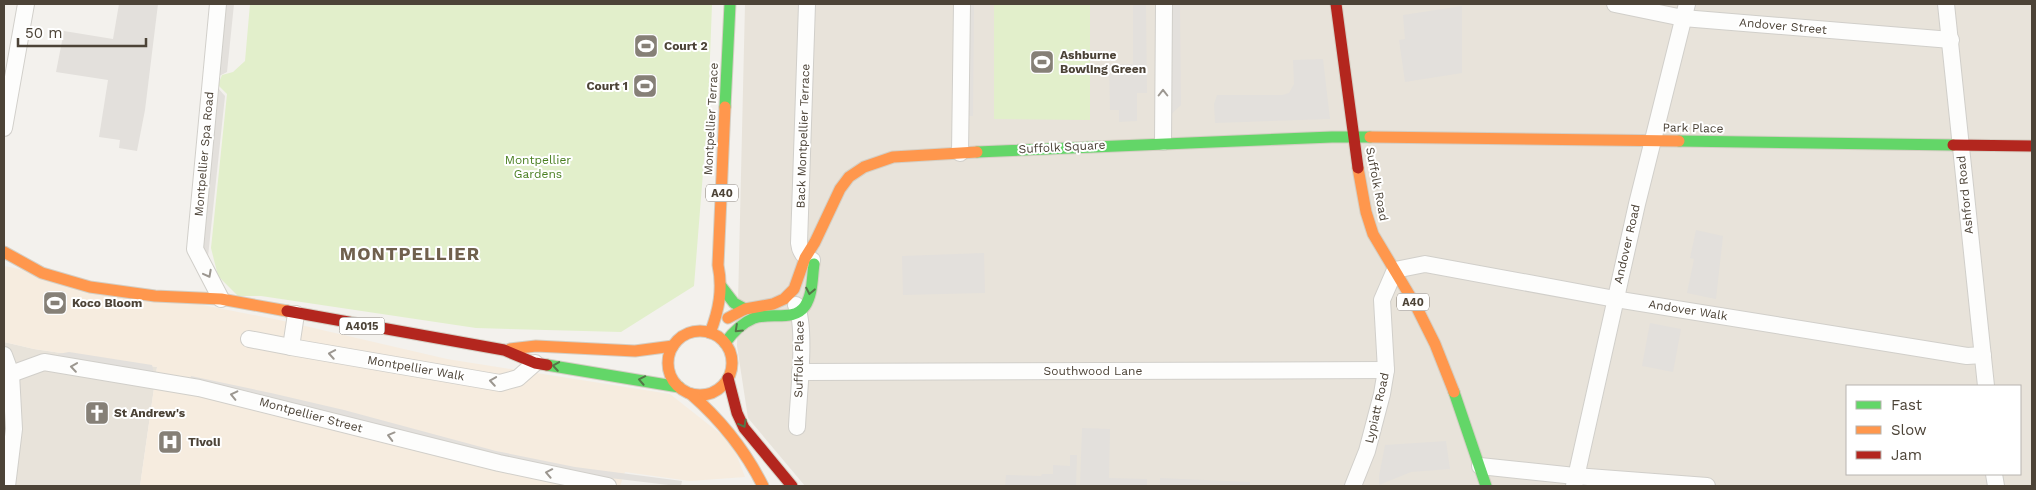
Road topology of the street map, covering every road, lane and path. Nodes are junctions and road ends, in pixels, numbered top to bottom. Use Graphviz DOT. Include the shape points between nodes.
graph roads {
  1 [pos="26,4"];
  2 [pos="218,4"];
  3 [pos="730,4"];
  4 [pos="807,4"];
  5 [pos="962,4"];
  6 [pos="1164,4"];
  7 [pos="1336,4"];
  8 [pos="1615,4"];
  9 [pos="1946,4"];
  10 [pos="1685,11"];
  11 [pos="1952,40"];
  12 [pos="4,128"];
  13 [pos="1354,137"];
  14 [pos="1163,142"];
  15 [pos="1653,142"];
  16 [pos="1960,146"];
  17 [pos="2032,146"];
  18 [pos="960,153"];
  19 [pos="4,252"];
  20 [pos="810,260"];
  21 [pos="718,265"];
  22 [pos="1395,270"];
  23 [pos="709,281"];
  24 [pos="721,286"];
  25 [pos="789,295"];
  26 [pos="1615,298"];
  27 [pos="221,299"];
  28 [pos="745,309"];
  29 [pos="799,312"];
  30 [pos="296,314"];
  31 [pos="713,334"];
  32 [pos="249,339"];
  33 [pos="725,343"];
  34 [pos="673,346"];
  35 [pos="292,347"];
  36 [pos="504,350"];
  37 [pos="4,355"];
  38 [pos="1983,356"];
  39 [pos="535,363"];
  40 [pos="1386,370"];
  41 [pos="800,372"];
  42 [pos="12,374"];
  43 [pos="728,378"];
  44 [pos="1986,385"];
  45 [pos="679,387"];
  46 [pos="691,394"];
  47 [pos="797,426"];
  48 [pos="1480,466"];
  49 [pos="757,474"];
  50 [pos="1574,481"];
  51 [pos="7,486"];
  52 [pos="608,486"];
  53 [pos="755,486"];
  54 [pos="763,486"];
  55 [pos="792,486"];
  56 [pos="1353,486"];
  57 [pos="1486,486"];
  58 [pos="1707,486"];
  1 -- 12 [label="street"];
  2 -- 27 [label="street, Montpellier Spa Road, one-way" via="195,249"];
  3 -- 21 [label="main road, Montpellier Terrace / A40"];
  4 -- 20 [label="street, Back Montpellier Terrace" via="799,243 800,250"];
  5 -- 18 [label="street"];
  14 -- 6 [label="street, one-way"];
  7 -- 13 [label="main road, Suffolk Road / A40"];
  8 -- 10 [label="street, Andover Street"];
  9 -- 11 [label="street, Ashford Road"];
  10 -- 11 [label="street, Andover Street"];
  10 -- 15 [label="street, Andover Road"];
  11 -- 16 [label="street, Ashford Road"];
  13 -- 14 [label="main road, Suffolk Square"];
  13 -- 15 [label="main road, Park Place"];
  13 -- 22 [label="main road, Suffolk Road / A40" via="1366,212 1373,234"];
  14 -- 18 [label="main road, Suffolk Square"];
  15 -- 16 [label="main road, Park Place"];
  15 -- 26 [label="street, Andover Road"];
  16 -- 17 [label="main road, Park Place"];
  16 -- 38 [label="street, Ashford Road"];
  18 -- 20 [label="main road, Suffolk Square" via="893,157 864,167 849,177 840,189"];
  19 -- 27 [label="main road, A4015" via="46,275 98,290 186,299"];
  20 -- 25 [label="main road, Suffolk Square"];
  20 -- 29 [label="main road, Suffolk Square, one-way" via="809,299"];
  21 -- 23 [label="main road, Montpellier Terrace / A40"];
  21 -- 24 [label="main road, Montpellier Terrace / A40"];
  22 -- 26 [label="street, Andover Walk" via="1425,264"];
  22 -- 40 [label="street, Lypiatt Road" via="1382,300"];
  22 -- 48 [label="main road, Suffolk Road / A40" via="1435,344"];
  24 -- 28 [label="main road" via="734,303"];
  24 -- 31 [label="main road, Montpellier Terrace / A40"];
  25 -- 28 [label="main road" via="773,304"];
  25 -- 29 [label="street, Suffolk Place"];
  26 -- 38 [label="street, Andover Walk"];
  26 -- 50 [label="street, Andover Road"];
  27 -- 30 [label="main road, A4015"];
  28 -- 31 [label="main road" via="727,319"];
  29 -- 33 [label="main road, one-way" via="788,316 753,318 737,328"];
  29 -- 41 [label="street, Suffolk Place"];
  30 -- 35 [label="street"];
  30 -- 36 [label="main road, A4015"];
  31 -- 33 [label="main road"];
  31 -- 34 [label="main road" via="694,327"];
  32 -- 35 [label="street, Montpellier Walk"];
  33 -- 43 [label="main road" via="732,362"];
  34 -- 36 [label="main road, A4015" via="635,351 533,346"];
  34 -- 45 [label="main road" via="668,368"];
  39 -- 35 [label="street, Montpellier Walk, one-way" via="518,378 500,383"];
  36 -- 39 [label="main road, A4015"];
  37 -- 42 [label="street"];
  38 -- 44 [label="street, Ashford Road"];
  45 -- 39 [label="main road, A4015, one-way"];
  40 -- 41 [label="street, Southwood Lane"];
  40 -- 56 [label="street, Lypiatt Road" via="1377,417"];
  41 -- 47 [label="street, Suffolk Place"];
  42 -- 51 [label="street" via="14,429"];
  52 -- 42 [label="street, Montpellier Street, one-way" via="499,463 200,388 44,362"];
  43 -- 46 [label="main road" via="712,393"];
  43 -- 55 [label="main road, one-way" via="744,428"];
  45 -- 46 [label="main road"];
  46 -- 49 [label="main road" via="739,442"];
  48 -- 50 [label="street"];
  48 -- 57 [label="main road, A40"];
  49 -- 53 [label="main road"];
  49 -- 54 [label="main road"];
  50 -- 58 [label="street"];
}
